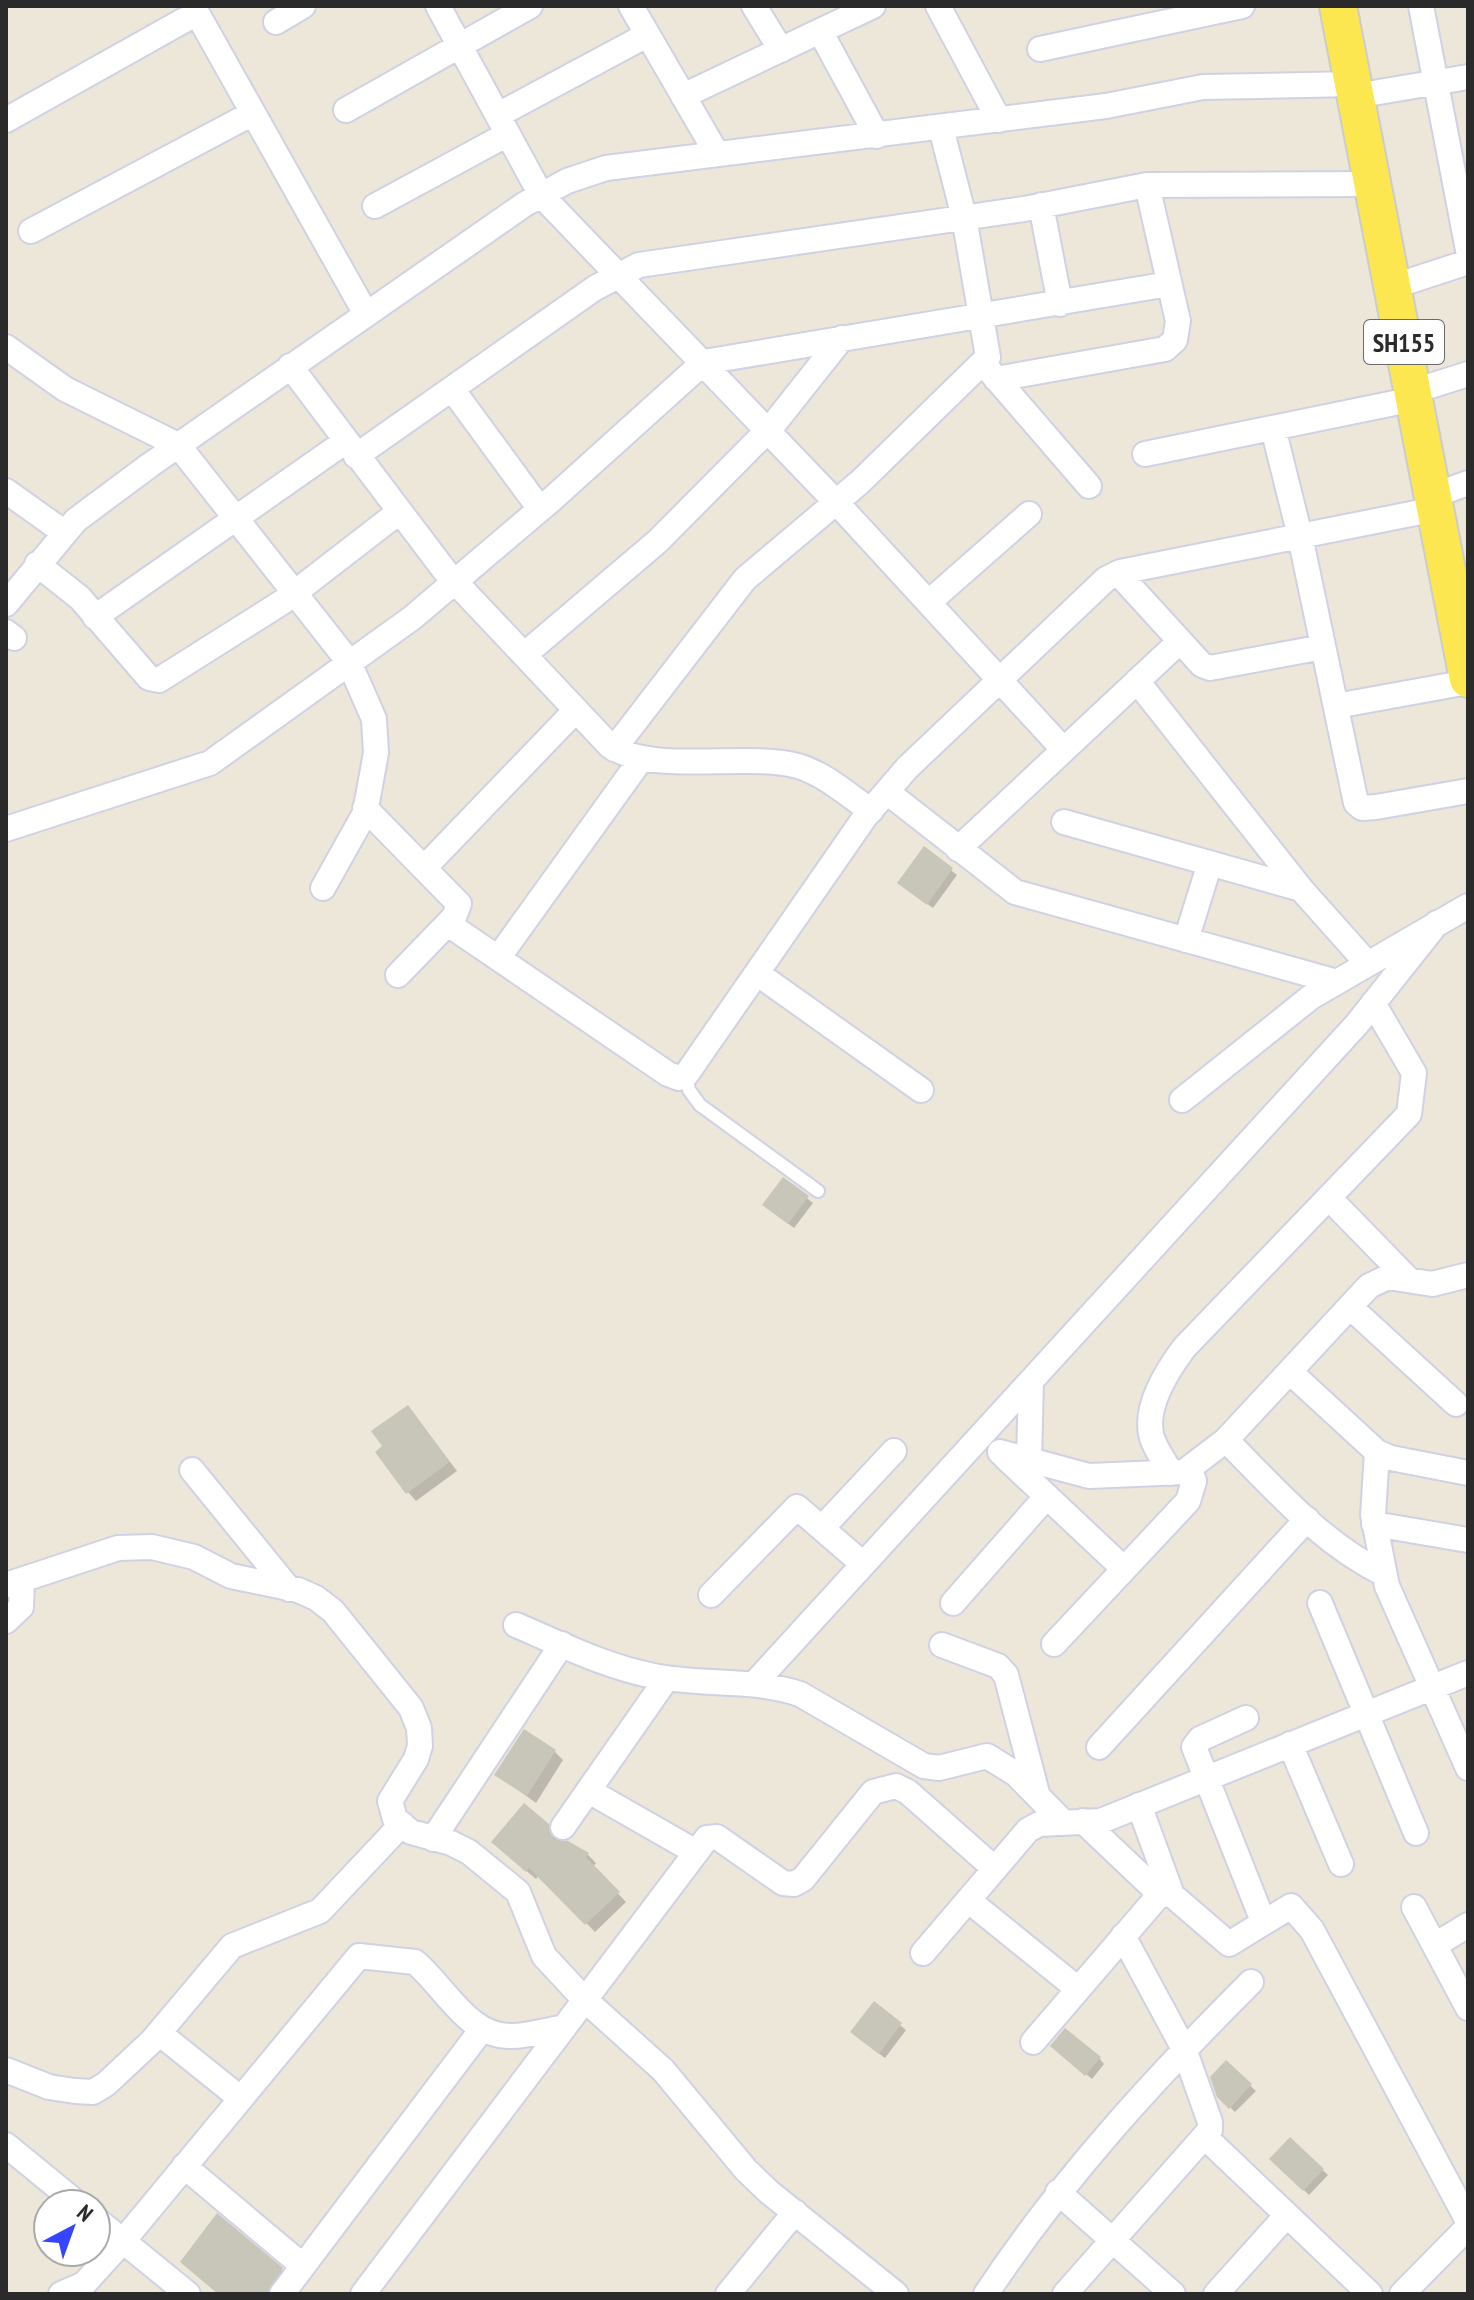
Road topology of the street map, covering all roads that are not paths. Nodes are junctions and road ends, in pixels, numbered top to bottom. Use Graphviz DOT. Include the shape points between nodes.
graph roads {
  1 [pos="303,6"];
  2 [pos="438,6"];
  3 [pos="631,6"];
  4 [pos="754,6"];
  5 [pos="873,6"];
  6 [pos="938,6"];
  7 [pos="1242,6"];
  8 [pos="1338,6"];
  9 [pos="1351,6"];
  10 [pos="1421,6"];
  11 [pos="521,8"];
  12 [pos="195,10"];
  13 [pos="276,22"];
  14 [pos="820,31"];
  15 [pos="647,35"];
  16 [pos="460,45"];
  17 [pos="1040,49"];
  18 [pos="781,50"];
  19 [pos="1468,77"];
  20 [pos="1436,83"];
  21 [pos="1361,89"];
  22 [pos="683,96"];
  23 [pos="346,110"];
  24 [pos="253,113"];
  25 [pos="6,120"];
  26 [pos="999,120"];
  27 [pos="503,124"];
  28 [pos="941,128"];
  29 [pos="877,136"];
  30 [pos="1370,136"];
  31 [pos="717,154"];
  32 [pos="1373,184"];
  33 [pos="1147,185"];
  34 [pos="541,195"];
  35 [pos="1041,205"];
  36 [pos="375,206"];
  37 [pos="964,217"];
  38 [pos="31,231"];
  39 [pos="1468,250"];
  40 [pos="1468,262"];
  41 [pos="617,274"];
  42 [pos="1404,283"];
  43 [pos="1169,284"];
  44 [pos="1060,304"];
  45 [pos="366,314"];
  46 [pos="983,318"];
  47 [pos="842,338"];
  48 [pos="6,347"];
  49 [pos="704,362"];
  50 [pos="290,366"];
  51 [pos="990,372"];
  52 [pos="1468,374"];
  53 [pos="452,389"];
  54 [pos="1419,394"];
  55 [pos="1273,428"];
  56 [pos="767,431"];
  57 [pos="178,445"];
  58 [pos="351,449"];
  59 [pos="1145,454"];
  60 [pos="1089,486"];
  61 [pos="6,491"];
  62 [pos="1450,494"];
  63 [pos="836,502"];
  64 [pos="540,509"];
  65 [pos="399,512"];
  66 [pos="1029,514"];
  67 [pos="237,520"];
  68 [pos="65,533"];
  69 [pos="1300,536"];
  70 [pos="37,564"];
  71 [pos="1118,573"];
  72 [pos="455,582"];
  73 [pos="295,593"];
  74 [pos="1466,595"];
  75 [pos="929,602"];
  76 [pos="6,604"];
  77 [pos="95,617"];
  78 [pos="1178,643"];
  79 [pos="1323,647"];
  80 [pos="524,655"];
  81 [pos="349,662"];
  82 [pos="999,678"];
  83 [pos="1468,680"];
  84 [pos="1137,681"];
  85 [pos="1336,706"];
  86 [pos="576,710"];
  87 [pos="614,749"];
  88 [pos="1063,749"];
  89 [pos="642,758"];
  90 [pos="1468,791"];
  91 [pos="887,792"];
  92 [pos="365,808"];
  93 [pos="871,811"];
  94 [pos="1064,822"];
  95 [pos="6,829"];
  96 [pos="958,849"];
  97 [pos="1210,863"];
  98 [pos="425,867"];
  99 [pos="323,888"];
  100 [pos="1301,889"];
  101 [pos="1468,906"];
  102 [pos="1437,923"];
  103 [pos="448,924"];
  104 [pos="1186,940"];
  105 [pos="498,958"];
  106 [pos="1367,963"];
  107 [pos="758,974"];
  108 [pos="398,975"];
  109 [pos="1337,982"];
  110 [pos="1373,1003"];
  111 [pos="686,1075"];
  112 [pos="921,1090"];
  113 [pos="1182,1100"];
  114 [pos="818,1191"];
  115 [pos="1329,1198"];
  116 [pos="1409,1280"];
  117 [pos="1466,1282"];
  118 [pos="1350,1307"];
  119 [pos="1290,1372"];
  120 [pos="1031,1381"];
  121 [pos="1456,1404"];
  122 [pos="982,1435"];
  123 [pos="1226,1440"];
  124 [pos="894,1451"];
  125 [pos="1000,1452"];
  126 [pos="1377,1452"];
  127 [pos="1029,1460"];
  128 [pos="192,1470"];
  129 [pos="1180,1471"];
  130 [pos="1468,1473"];
  131 [pos="1089,1476"];
  132 [pos="1054,1503"];
  133 [pos="1307,1519"];
  134 [pos="1374,1524"];
  135 [pos="823,1527"];
  136 [pos="1468,1540"];
  137 [pos="863,1564"];
  138 [pos="1123,1568"];
  139 [pos="1384,1574"];
  140 [pos="14,1582"];
  141 [pos="289,1589"];
  142 [pos="711,1595"];
  143 [pos="953,1603"];
  144 [pos="1320,1603"];
  145 [pos="6,1621"];
  146 [pos="516,1625"];
  147 [pos="562,1644"];
  148 [pos="1054,1644"];
  149 [pos="942,1645"];
  150 [pos="1468,1673"];
  151 [pos="667,1678"];
  152 [pos="754,1684"];
  153 [pos="1433,1686"];
  154 [pos="1367,1712"];
  155 [pos="1246,1718"];
  156 [pos="1290,1744"];
  157 [pos="1099,1747"];
  158 [pos="933,1767"];
  159 [pos="1468,1768"];
  160 [pos="1205,1778"];
  161 [pos="589,1791"];
  162 [pos="908,1792"];
  163 [pos="1037,1796"];
  164 [pos="1139,1805"];
  165 [pos="1073,1822"];
  166 [pos="402,1824"];
  167 [pos="563,1827"];
  168 [pos="1416,1833"];
  169 [pos="433,1839"];
  170 [pos="694,1851"];
  171 [pos="1341,1864"];
  172 [pos="995,1869"];
  173 [pos="1166,1895"];
  174 [pos="968,1900"];
  175 [pos="1414,1907"];
  176 [pos="1263,1921"];
  177 [pos="1468,1925"];
  178 [pos="1123,1936"];
  179 [pos="1435,1945"];
  180 [pos="923,1953"];
  181 [pos="1251,1982"];
  182 [pos="1078,1989"];
  183 [pos="584,1999"];
  184 [pos="1468,2008"];
  185 [pos="562,2028"];
  186 [pos="482,2029"];
  187 [pos="159,2033"];
  188 [pos="1033,2042"];
  189 [pos="1184,2049"];
  190 [pos="6,2070"];
  191 [pos="240,2098"];
  192 [pos="1206,2138"];
  193 [pos="6,2145"];
  194 [pos="184,2166"];
  195 [pos="58,2188"];
  196 [pos="1058,2192"];
  197 [pos="795,2212"];
  198 [pos="1287,2215"];
  199 [pos="1468,2221"];
  200 [pos="1468,2227"];
  201 [pos="112,2232"];
  202 [pos="123,2241"];
  203 [pos="1115,2241"];
  204 [pos="303,2266"];
  205 [pos="61,2294"];
  206 [pos="188,2294"];
  207 [pos="282,2294"];
  208 [pos="363,2294"];
  209 [pos="728,2294"];
  210 [pos="896,2294"];
  211 [pos="986,2294"];
  212 [pos="1065,2294"];
  213 [pos="1173,2294"];
  214 [pos="1216,2294"];
  215 [pos="1370,2294"];
  216 [pos="1402,2294"];
  1 -- 13 [label="street"];
  2 -- 16 [label="street"];
  3 -- 15 [label="street"];
  4 -- 18 [label="street"];
  5 -- 14 [label="street"];
  6 -- 26 [label="street"];
  7 -- 17 [label="street"];
  8 -- 21 [label="main road, SH155"];
  9 -- 21 [label="main road, SH155"];
  10 -- 20 [label="street"];
  11 -- 16 [label="street"];
  12 -- 24 [label="street"];
  12 -- 25 [label="street"];
  14 -- 18 [label="street"];
  14 -- 29 [label="street"];
  15 -- 22 [label="street"];
  15 -- 27 [label="street"];
  16 -- 23 [label="street"];
  16 -- 27 [label="street"];
  18 -- 22 [label="street"];
  19 -- 20 [label="street"];
  20 -- 21 [label="street"];
  20 -- 39 [label="street"];
  21 -- 26 [label="street" via="1203,87"];
  21 -- 30 [label="main road, SH155"];
  22 -- 31 [label="street"];
  24 -- 38 [label="street"];
  24 -- 45 [label="street"];
  26 -- 28 [label="street"];
  27 -- 34 [label="street"];
  27 -- 36 [label="street"];
  28 -- 29 [label="street"];
  28 -- 37 [label="street"];
  29 -- 31 [label="street"];
  30 -- 32 [label="main road, SH155"];
  30 -- 42 [label="main road, SH155"];
  31 -- 34 [label="street" via="606,168"];
  32 -- 33 [label="street"];
  32 -- 54 [label="main road, SH155"];
  33 -- 35 [label="street"];
  33 -- 43 [label="street"];
  34 -- 41 [label="street"];
  34 -- 45 [label="street"];
  35 -- 37 [label="street"];
  35 -- 44 [label="street"];
  37 -- 41 [label="street" via="665,258"];
  37 -- 46 [label="street"];
  40 -- 42 [label="street"];
  41 -- 49 [label="street"];
  41 -- 53 [label="street"];
  42 -- 54 [label="main road, SH155"];
  43 -- 44 [label="street"];
  43 -- 51 [label="street" via="1178,332 1165,349"];
  44 -- 46 [label="street"];
  45 -- 50 [label="street"];
  46 -- 47 [label="street"];
  46 -- 51 [label="street"];
  47 -- 49 [label="street"];
  47 -- 56 [label="street"];
  48 -- 57 [label="street" via="65,389"];
  49 -- 56 [label="street"];
  49 -- 64 [label="street"];
  50 -- 57 [label="street"];
  50 -- 58 [label="street"];
  51 -- 60 [label="street"];
  51 -- 63 [label="street"];
  52 -- 54 [label="street"];
  53 -- 58 [label="street"];
  53 -- 64 [label="street"];
  54 -- 55 [label="street"];
  54 -- 62 [label="main road, SH155"];
  55 -- 59 [label="street"];
  55 -- 69 [label="street"];
  56 -- 63 [label="street"];
  56 -- 80 [label="street" via="658,541"];
  57 -- 67 [label="street"];
  57 -- 68 [label="street"];
  58 -- 65 [label="street"];
  58 -- 67 [label="street"];
  61 -- 68 [label="street"];
  62 -- 69 [label="street"];
  62 -- 74 [label="main road, SH155"];
  62 -- 83 [label="main road, SH155"];
  63 -- 75 [label="street"];
  63 -- 87 [label="street" via="745,579"];
  64 -- 72 [label="street"];
  65 -- 72 [label="street"];
  65 -- 73 [label="street"];
  66 -- 75 [label="street"];
  67 -- 73 [label="street"];
  67 -- 77 [label="street"];
  68 -- 70 [label="street"];
  69 -- 71 [label="street"];
  69 -- 79 [label="street"];
  70 -- 76 [label="street"];
  70 -- 77 [label="street"];
  71 -- 78 [label="street"];
  71 -- 82 [label="street" via="1086,594"];
  72 -- 80 [label="street"];
  72 -- 81 [label="street"];
  73 -- 77 [label="street" via="159,680 149,678"];
  73 -- 81 [label="street"];
  75 -- 82 [label="street"];
  78 -- 79 [label="street" via="1210,668"];
  78 -- 84 [label="street"];
  79 -- 85 [label="street"];
  80 -- 86 [label="street"];
  81 -- 92 [label="street" via="377,736"];
  81 -- 95 [label="street" via="210,763"];
  82 -- 88 [label="street"];
  82 -- 91 [label="street"];
  83 -- 85 [label="street"];
  84 -- 88 [label="street"];
  84 -- 100 [label="street"];
  85 -- 90 [label="street" via="1352,796 1362,808"];
  86 -- 87 [label="street"];
  86 -- 98 [label="street"];
  87 -- 89 [label="street"];
  88 -- 96 [label="street"];
  89 -- 93 [label="street" via="794,765 826,779"];
  89 -- 105 [label="street"];
  91 -- 93 [label="street"];
  91 -- 96 [label="street"];
  92 -- 98 [label="street"];
  92 -- 99 [label="street"];
  93 -- 107 [label="street"];
  94 -- 97 [label="street"];
  96 -- 104 [label="street" via="1015,892"];
  97 -- 100 [label="street"];
  97 -- 104 [label="street"];
  98 -- 103 [label="street" via="459,904"];
  100 -- 106 [label="street"];
  101 -- 102 [label="street"];
  102 -- 106 [label="street"];
  102 -- 110 [label="street"];
  103 -- 105 [label="street"];
  103 -- 108 [label="street"];
  104 -- 109 [label="street"];
  105 -- 111 [label="street" via="668,1074"];
  106 -- 109 [label="street"];
  107 -- 111 [label="street"];
  107 -- 112 [label="street"];
  109 -- 113 [label="street"];
  110 -- 115 [label="street" via="1414,1073 1409,1114"];
  110 -- 120 [label="street"];
  111 -- 114 [label="lane" via="700,1105"];
  115 -- 116 [label="street"];
  115 -- 129 [label="street" via="1169,1368 1151,1430"];
  116 -- 117 [label="street"];
  116 -- 118 [label="street" via="1380,1279"];
  118 -- 119 [label="street"];
  118 -- 121 [label="street"];
  119 -- 123 [label="street"];
  119 -- 126 [label="street"];
  120 -- 122 [label="street"];
  120 -- 127 [label="street"];
  122 -- 125 [label="street"];
  122 -- 137 [label="street"];
  123 -- 129 [label="street"];
  123 -- 133 [label="street"];
  124 -- 135 [label="street"];
  125 -- 127 [label="street"];
  125 -- 132 [label="street"];
  126 -- 130 [label="street"];
  126 -- 134 [label="street"];
  127 -- 131 [label="street"];
  128 -- 141 [label="street"];
  129 -- 131 [label="street"];
  129 -- 138 [label="street" via="1194,1481 1188,1501"];
  131 -- 132 [label="street"];
  132 -- 138 [label="street"];
  132 -- 143 [label="street"];
  133 -- 139 [label="street" via="1347,1555"];
  133 -- 157 [label="street"];
  134 -- 136 [label="street"];
  134 -- 139 [label="street"];
  135 -- 137 [label="street"];
  135 -- 142 [label="street" via="797,1507 790,1511"];
  137 -- 152 [label="street"];
  138 -- 148 [label="street"];
  139 -- 153 [label="street"];
  140 -- 141 [label="street" via="118,1548 152,1547 194,1557 231,1576"];
  140 -- 145 [label="street" via="21,1607"];
  141 -- 166 [label="street" via="316,1598 333,1611 411,1708 420,1746 389,1809"];
  144 -- 154 [label="street"];
  146 -- 147 [label="street"];
  147 -- 151 [label="street" via="623,1669"];
  147 -- 169 [label="street"];
  149 -- 163 [label="street" via="998,1666 1006,1675"];
  150 -- 153 [label="street"];
  151 -- 152 [label="street"];
  151 -- 161 [label="street"];
  152 -- 158 [label="street" via="800,1694"];
  153 -- 154 [label="street"];
  153 -- 159 [label="street"];
  154 -- 156 [label="street"];
  154 -- 168 [label="street"];
  155 -- 160 [label="street" via="1196,1742"];
  156 -- 160 [label="street"];
  156 -- 171 [label="street"];
  158 -- 162 [label="street"];
  158 -- 163 [label="street" via="987,1756 1016,1774"];
  160 -- 164 [label="street"];
  160 -- 176 [label="street"];
  161 -- 167 [label="street"];
  161 -- 170 [label="street"];
  162 -- 170 [label="street" via="896,1786 873,1792 794,1884 783,1883 717,1837 707,1838"];
  162 -- 172 [label="street"];
  163 -- 165 [label="street"];
  164 -- 165 [label="street" via="1101,1821"];
  164 -- 173 [label="street"];
  165 -- 172 [label="street" via="1028,1830"];
  165 -- 173 [label="street"];
  166 -- 169 [label="street"];
  166 -- 187 [label="street" via="320,1911 232,1946"];
  169 -- 183 [label="street" via="469,1852 518,1892 544,1956"];
  170 -- 183 [label="street"];
  172 -- 174 [label="street"];
  173 -- 176 [label="street" via="1229,1944"];
  173 -- 178 [label="street"];
  174 -- 180 [label="street"];
  174 -- 182 [label="street"];
  175 -- 179 [label="street"];
  176 -- 199 [label="street" via="1291,1906 1312,1930"];
  177 -- 179 [label="street"];
  178 -- 182 [label="street"];
  178 -- 189 [label="street"];
  179 -- 184 [label="street"];
  181 -- 189 [label="street"];
  182 -- 188 [label="street"];
  183 -- 185 [label="street"];
  183 -- 197 [label="street" via="663,2070 746,2170"];
  185 -- 186 [label="street" via="512,2036"];
  185 -- 208 [label="street"];
  186 -- 191 [label="street" via="415,1962 359,1956"];
  186 -- 204 [label="street"];
  187 -- 190 [label="street" via="93,2092 49,2087"];
  187 -- 191 [label="street"];
  189 -- 192 [label="street" via="1210,2122"];
  189 -- 196 [label="street"];
  191 -- 194 [label="street"];
  192 -- 198 [label="street"];
  192 -- 203 [label="street"];
  193 -- 195 [label="street"];
  194 -- 202 [label="street"];
  194 -- 204 [label="street"];
  196 -- 203 [label="street"];
  196 -- 211 [label="street"];
  197 -- 209 [label="street"];
  197 -- 210 [label="street"];
  198 -- 214 [label="street"];
  198 -- 215 [label="street"];
  200 -- 216 [label="street"];
  201 -- 202 [label="street"];
  202 -- 205 [label="street" via="84,2284"];
  202 -- 206 [label="street"];
  203 -- 212 [label="street"];
  203 -- 213 [label="street"];
  204 -- 207 [label="street"];
}
